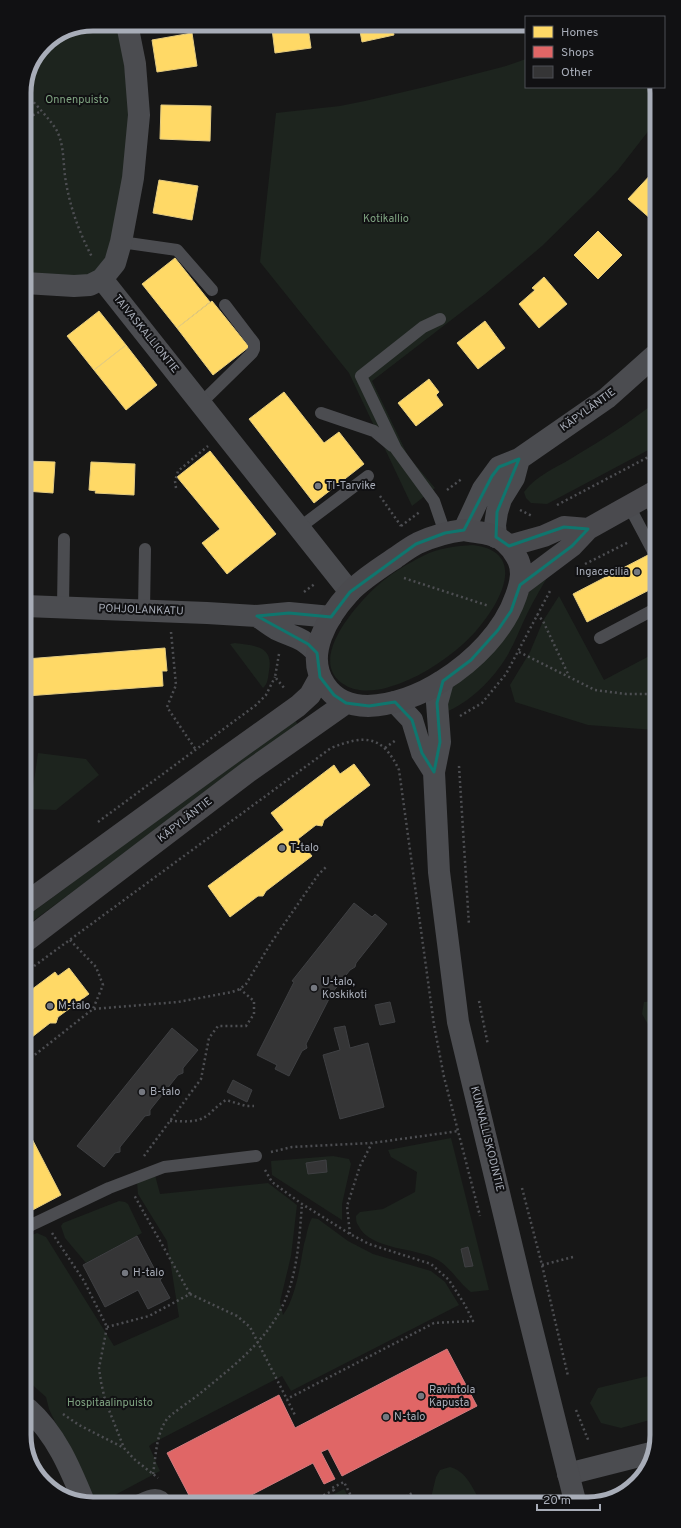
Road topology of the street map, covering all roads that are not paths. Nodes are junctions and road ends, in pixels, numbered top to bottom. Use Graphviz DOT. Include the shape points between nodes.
graph roads {
  1 [pos="128,31"];
  2 [pos="121,242"];
  3 [pos="102,280"];
  4 [pos="31,283"];
  5 [pos="212,290"];
  6 [pos="225,305"];
  7 [pos="440,319"];
  8 [pos="650,360"];
  9 [pos="201,403"];
  10 [pos="321,413"];
  11 [pos="396,449"];
  12 [pos="519,459"];
  13 [pos="368,476"];
  14 [pos="646,501"];
  15 [pos="300,528"];
  16 [pos="588,529"];
  17 [pos="455,532"];
  18 [pos="64,540"];
  19 [pos="503,542"];
  20 [pos="650,545"];
  21 [pos="145,549"];
  22 [pos="520,585"];
  23 [pos="350,592"];
  24 [pos="31,606"];
  25 [pos="63,607"];
  26 [pos="144,610"];
  27 [pos="650,612"];
  28 [pos="257,616"];
  29 [pos="331,617"];
  30 [pos="600,638"];
  31 [pos="317,653"];
  32 [pos="320,677"];
  33 [pos="443,681"];
  34 [pos="395,702"];
  35 [pos="346,703"];
  36 [pos="434,772"];
  37 [pos="31,899"];
  38 [pos="31,936"];
  39 [pos="256,1156"];
  40 [pos="31,1225"];
  41 [pos="31,1412"];
  42 [pos="647,1454"];
  43 [pos="568,1474"];
  44 [pos="81,1496"];
  45 [pos="145,1497"];
  46 [pos="160,1497"];
  47 [pos="574,1497"];
  1 -- 2 [label="street" via="135,64 139,115 133,178"];
  2 -- 3 [label="street" via="115,263"];
  2 -- 5 [label="lane" via="177,250"];
  3 -- 4 [label="street" via="90,285 74,286"];
  3 -- 9 [label="street, TAIVASKALLIONTIE"];
  6 -- 9 [label="lane" via="254,343 254,349"];
  7 -- 11 [label="lane" via="424,327 361,376"];
  8 -- 12 [label="street, KÄPYLÄNTIE" via="607,398"];
  9 -- 15 [label="street, TAIVASKALLIONTIE"];
  10 -- 11 [label="lane" via="374,431"];
  11 -- 17 [label="lane"];
  12 -- 17 [label="street, KÄPYLÄNTIE" via="499,467"];
  12 -- 19 [label="street" via="514,478 501,499 497,512 495,524"];
  13 -- 15 [label="lane"];
  14 -- 16 [label="main road"];
  14 -- 20 [label="lane" via="644,534"];
  15 -- 23 [label="street, TAIVASKALLIONTIE"];
  16 -- 19 [label="main road" via="564,527 544,536"];
  16 -- 22 [label="main road" via="572,546"];
  17 -- 19 [label="main road" via="490,534"];
  17 -- 23 [label="main road" via="416,544 382,566"];
  18 -- 25 [label="lane"];
  19 -- 22 [label="main road" via="519,562 522,574"];
  21 -- 26 [label="lane"];
  22 -- 33 [label="main road" via="511,611 498,630 471,660"];
  23 -- 29 [label="main road"];
  24 -- 25 [label="street, POHJOLANKATU"];
  25 -- 26 [label="street, POHJOLANKATU"];
  26 -- 28 [label="street, POHJOLANKATU"];
  27 -- 30 [label="lane"];
  28 -- 29 [label="street, POHJOLANKATU" via="289,613"];
  28 -- 31 [label="street" via="276,629 297,637"];
  29 -- 31 [label="main road" via="323,632"];
  31 -- 32 [label="main road"];
  32 -- 35 [label="main road" via="334,695"];
  32 -- 37 [label="main road" via="310,695 298,706"];
  33 -- 34 [label="main road"];
  33 -- 36 [label="street, KUNNALLISKODINTIE" via="437,703 440,742"];
  34 -- 35 [label="main road" via="369,706"];
  34 -- 36 [label="street, KUNNALLISKODINTIE" via="412,720 422,753"];
  35 -- 38 [label="main road, KÄPYLÄNTIE" via="248,772"];
  36 -- 43 [label="street, KUNNALLISKODINTIE" via="439,872 458,1022"];
  39 -- 40 [label="lane" via="164,1167 109,1188"];
  41 -- 44 [label="street" via="65,1457"];
  42 -- 43 [label="street"];
  43 -- 47 [label="street, KUNNALLISKODINTIE"];
  45 -- 46 [label="lane"];
}
